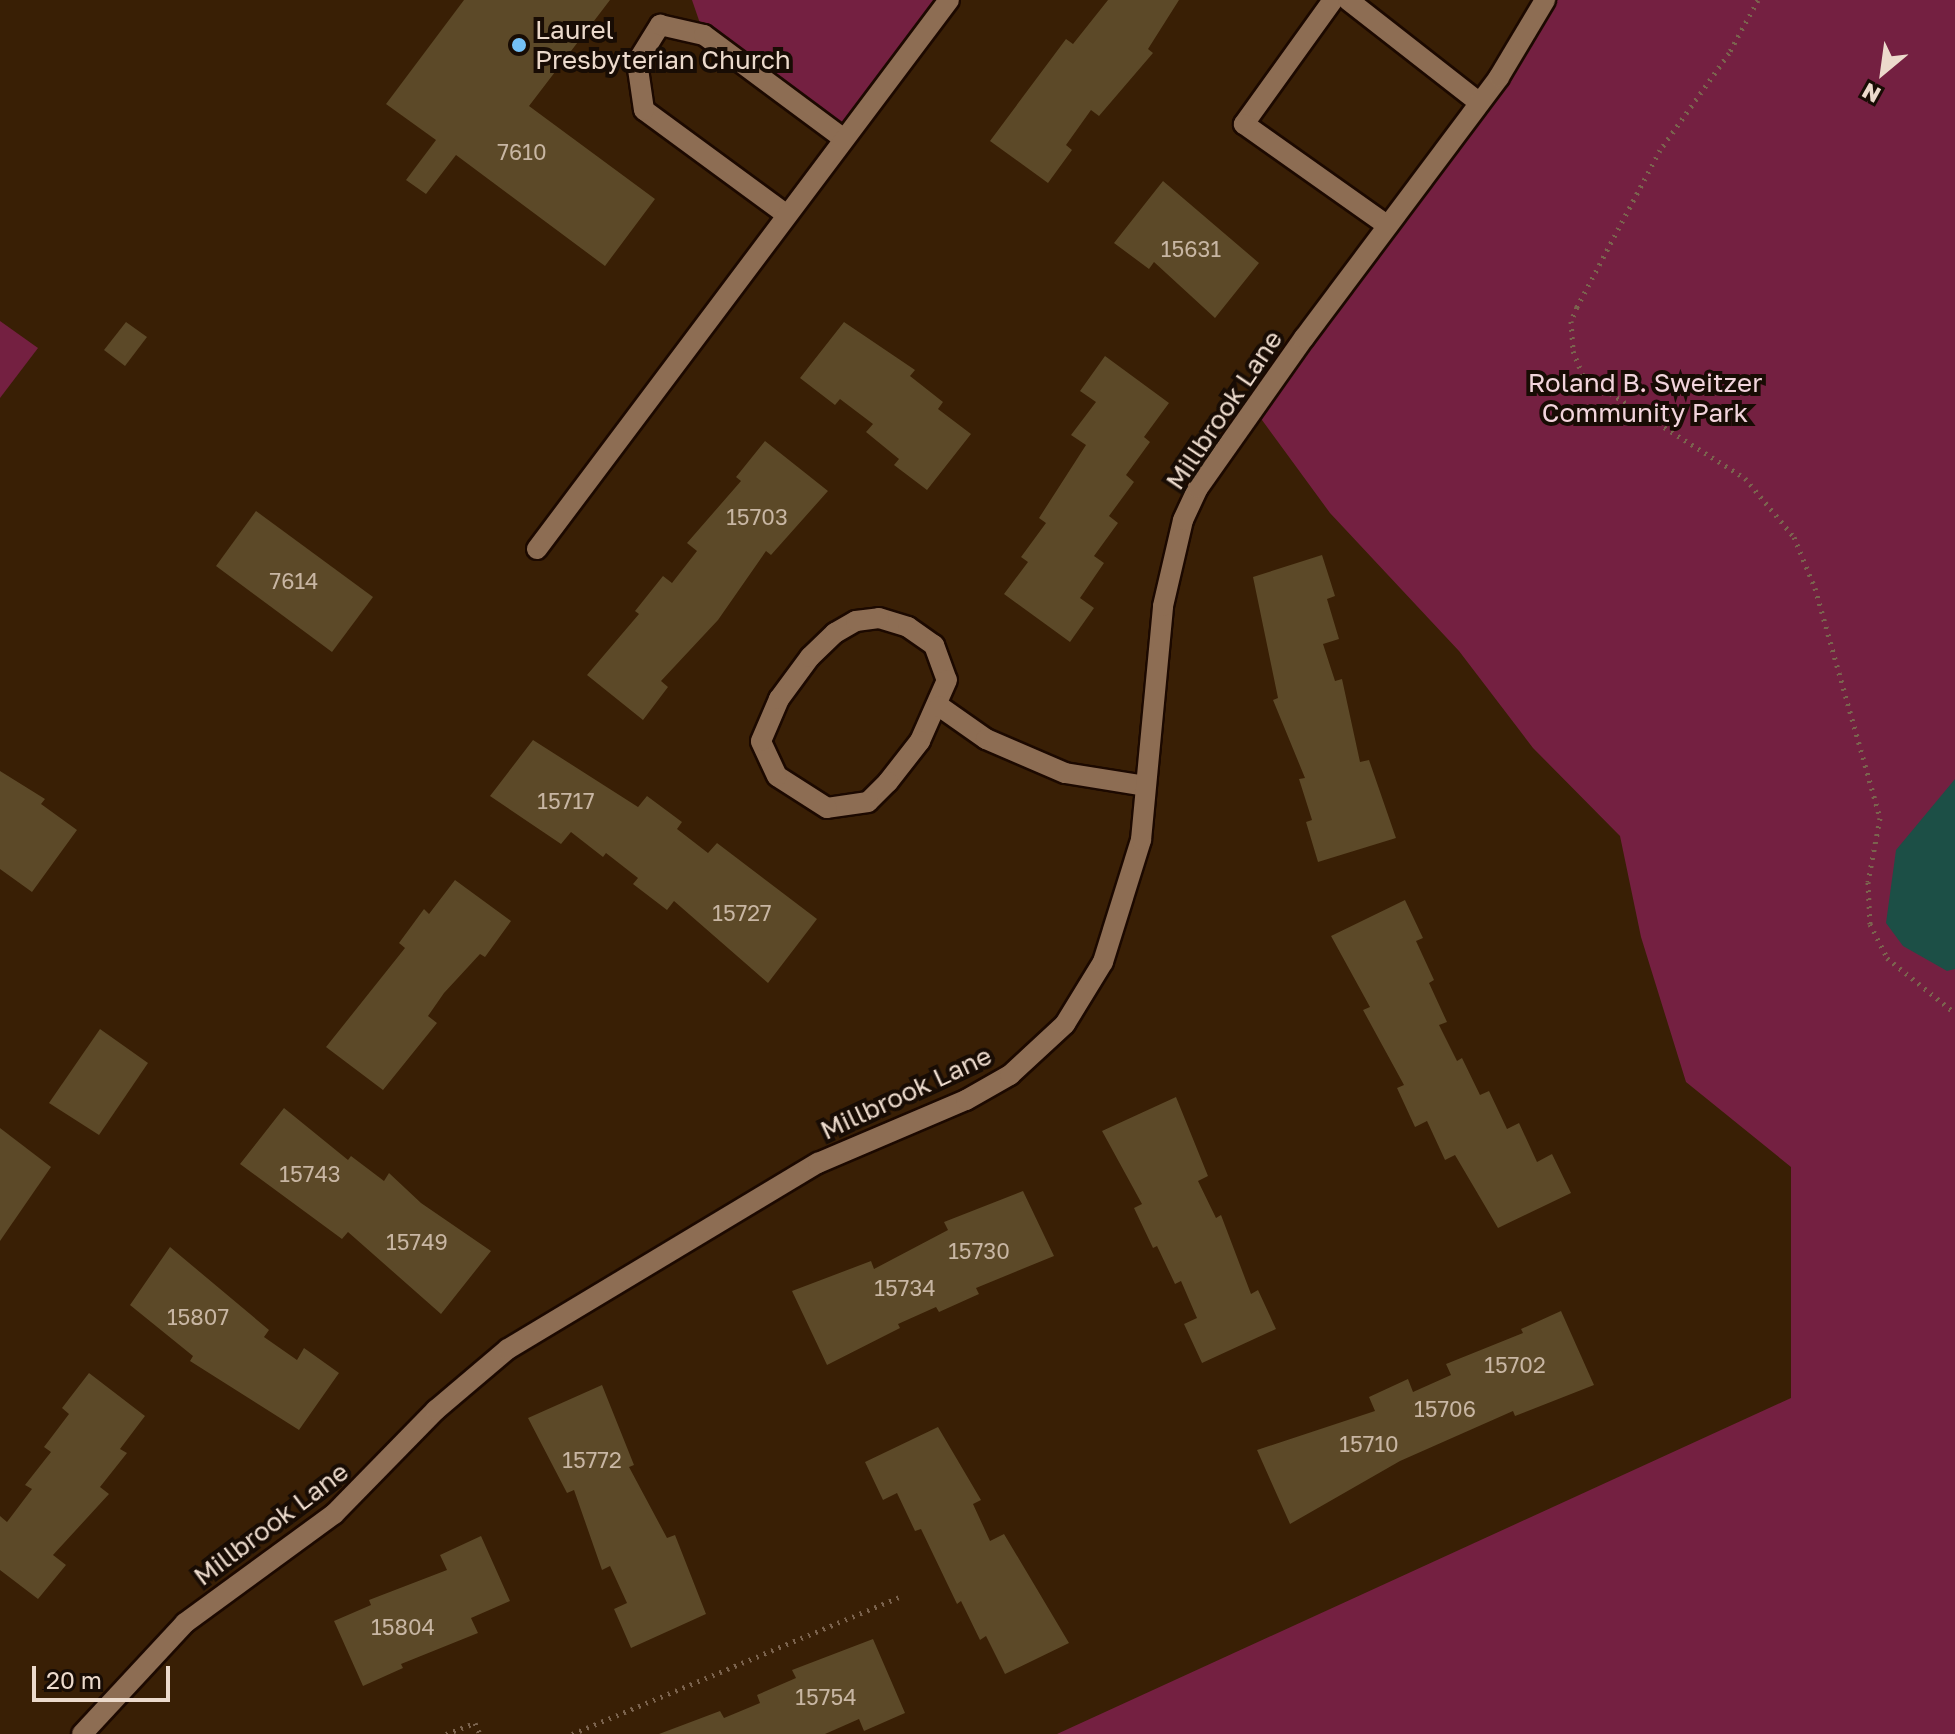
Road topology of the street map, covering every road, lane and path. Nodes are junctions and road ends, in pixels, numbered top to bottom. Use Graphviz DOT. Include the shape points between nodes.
graph roads {
  1 [pos="949,0"];
  2 [pos="1333,0"];
  3 [pos="1348,0"];
  4 [pos="1545,0"];
  5 [pos="1758,0"];
  6 [pos="1480,103"];
  7 [pos="844,139"];
  8 [pos="787,215"];
  9 [pos="1388,226"];
  10 [pos="537,549"];
  11 [pos="939,706"];
  12 [pos="1145,786"];
  13 [pos="1955,1013"];
  14 [pos="899,1597"];
  15 [pos="82,1734"];
  16 [pos="446,1734"];
  17 [pos="480,1734"];
  18 [pos="572,1734"];
  1 -- 7 [label="street"];
  2 -- 9 [label="street" via="1244,124"];
  3 -- 6 [label="street"];
  4 -- 6 [label="street, Millbrook Lane"];
  5 -- 13 [label="path" via="1729,53 1660,150 1584,294 1571,321 1573,351 1583,376 1745,478 1794,537 1815,588 1880,818 1868,882 1870,924 1887,958"];
  6 -- 9 [label="street, Millbrook Lane"];
  7 -- 8 [label="street"];
  7 -- 8 [label="street" via="704,35 660,25 637,62 644,110"];
  8 -- 10 [label="street"];
  9 -- 12 [label="street, Millbrook Lane" via="1206,477 1183,520 1163,606"];
  11 -- 11 [label="street" via="947,680 934,645 908,627 879,618 856,621 810,657 779,699 761,741 777,776 827,808 868,802 920,741"];
  11 -- 12 [label="street" via="986,739 1065,773"];
  12 -- 15 [label="street, Millbrook Lane" via="1141,840 1103,962 1065,1024 1038,1052 966,1100 818,1163 508,1349 436,1410 334,1514 185,1623"];
  14 -- 18 [label="path"];
  16 -- 17 [label="path" via="475,1723"];
}
